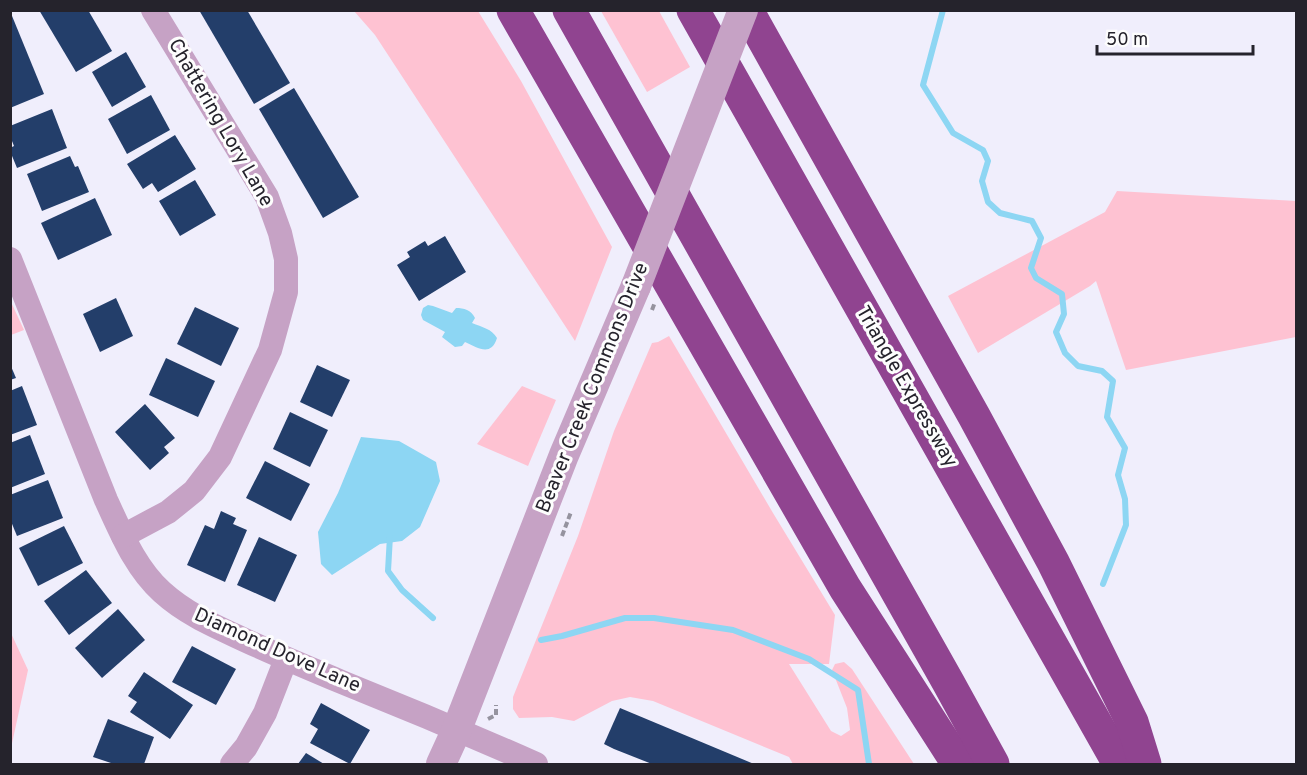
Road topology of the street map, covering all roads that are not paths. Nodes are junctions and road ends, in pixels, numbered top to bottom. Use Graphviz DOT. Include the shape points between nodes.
graph roads {
  1 [pos="153,10"];
  2 [pos="495,10"];
  3 [pos="513,10"];
  4 [pos="568,10"];
  5 [pos="693,10"];
  6 [pos="745,10"];
  7 [pos="559,92"];
  8 [pos="10,259"];
  9 [pos="123,536"];
  10 [pos="286,659"];
  11 [pos="457,729"];
  12 [pos="232,765"];
  13 [pos="441,765"];
  14 [pos="536,765"];
  15 [pos="958,765"];
  16 [pos="993,765"];
  17 [pos="1119,765"];
  18 [pos="1145,765"];
  1 -- 9 [label="street, Chattering Lory Lane" via="267,197 286,259 286,292 270,350 220,457 194,491 168,512"];
  2 -- 7 [label="highway"];
  3 -- 7 [label="highway"];
  4 -- 16 [label="highway"];
  5 -- 17 [label="highway, Triangle Expressway"];
  6 -- 11 [label="street, Beaver Creek Commons Drive, bridge"];
  6 -- 18 [label="highway" via="1053,562 1132,722"];
  7 -- 15 [label="highway" via="845,588"];
  8 -- 9 [label="street, Diamond Dove Lane"];
  9 -- 10 [label="street, Diamond Dove Lane" via="139,566 179,606"];
  10 -- 11 [label="street, Diamond Dove Lane"];
  10 -- 12 [label="street" via="265,713"];
  11 -- 13 [label="street, Beaver Creek Commons Drive"];
  11 -- 14 [label="street, Diamond Dove Lane"];
}
